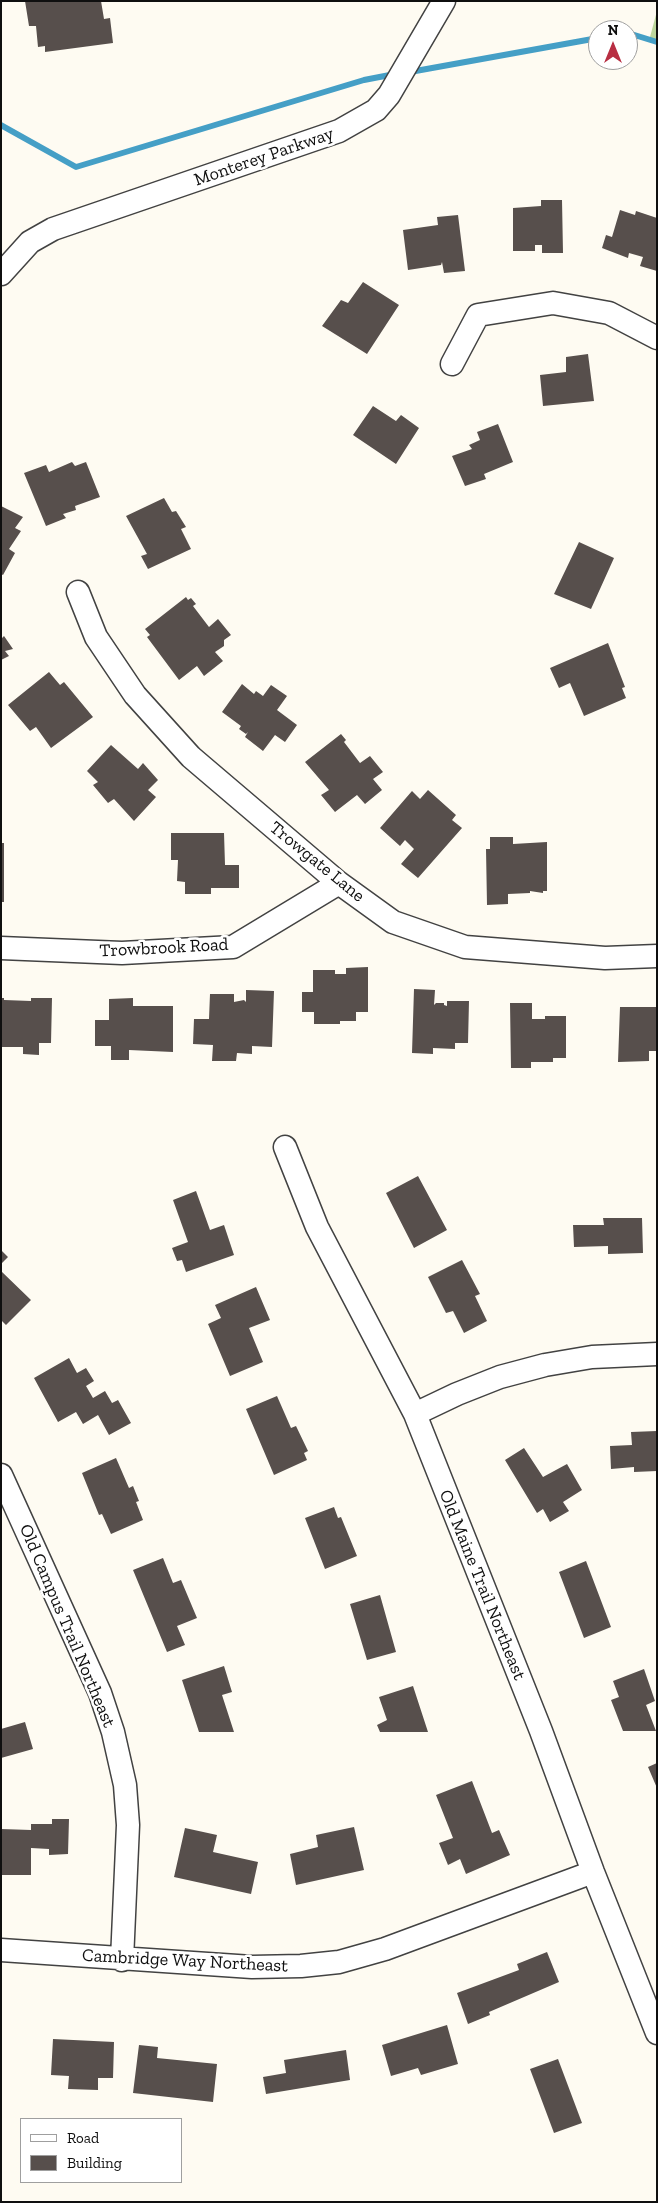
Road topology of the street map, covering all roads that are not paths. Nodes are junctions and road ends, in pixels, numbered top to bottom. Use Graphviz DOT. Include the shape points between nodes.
graph roads {
  1 [pos="444,1"];
  2 [pos="30,242"];
  3 [pos="1,247"];
  4 [pos="1,274"];
  5 [pos="657,338"];
  6 [pos="452,364"];
  7 [pos="78,592"];
  8 [pos="338,883"];
  9 [pos="1,948"];
  10 [pos="657,956"];
  11 [pos="285,1147"];
  12 [pos="657,1354"];
  13 [pos="415,1414"];
  14 [pos="1,1475"];
  15 [pos="593,1872"];
  16 [pos="1,1950"];
  17 [pos="122,1960"];
  18 [pos="657,2033"];
  1 -- 2 [label="street, Monterey Parkway" via="389,94 376,110 340,131 53,229"];
  2 -- 3 [label="street, Monterey Parkway"];
  2 -- 4 [label="street, Monterey Parkway"];
  5 -- 6 [label="street" via="609,313 553,303 478,315"];
  7 -- 8 [label="street, Trowgate Lane" via="96,637 134,695 191,757"];
  8 -- 9 [label="street, Trowbrook Road" via="233,947 122,953"];
  8 -- 10 [label="street, Trowgate Lane" via="393,922 465,947 605,958"];
  11 -- 13 [label="street, Old Maine Trail Northeast" via="318,1227"];
  12 -- 13 [label="street" via="545,1365 500,1377"];
  13 -- 15 [label="street, Old Maine Trail Northeast" via="541,1731"];
  14 -- 17 [label="street, Old Campus Trail Northeast" via="100,1692 113,1732 125,1785 128,1825"];
  15 -- 17 [label="street, Cambridge Way Northeast" via="385,1949 339,1962 252,1967"];
  15 -- 18 [label="street, Old Maine Trail Northeast"];
  16 -- 17 [label="street, Cambridge Way Northeast"];
}
